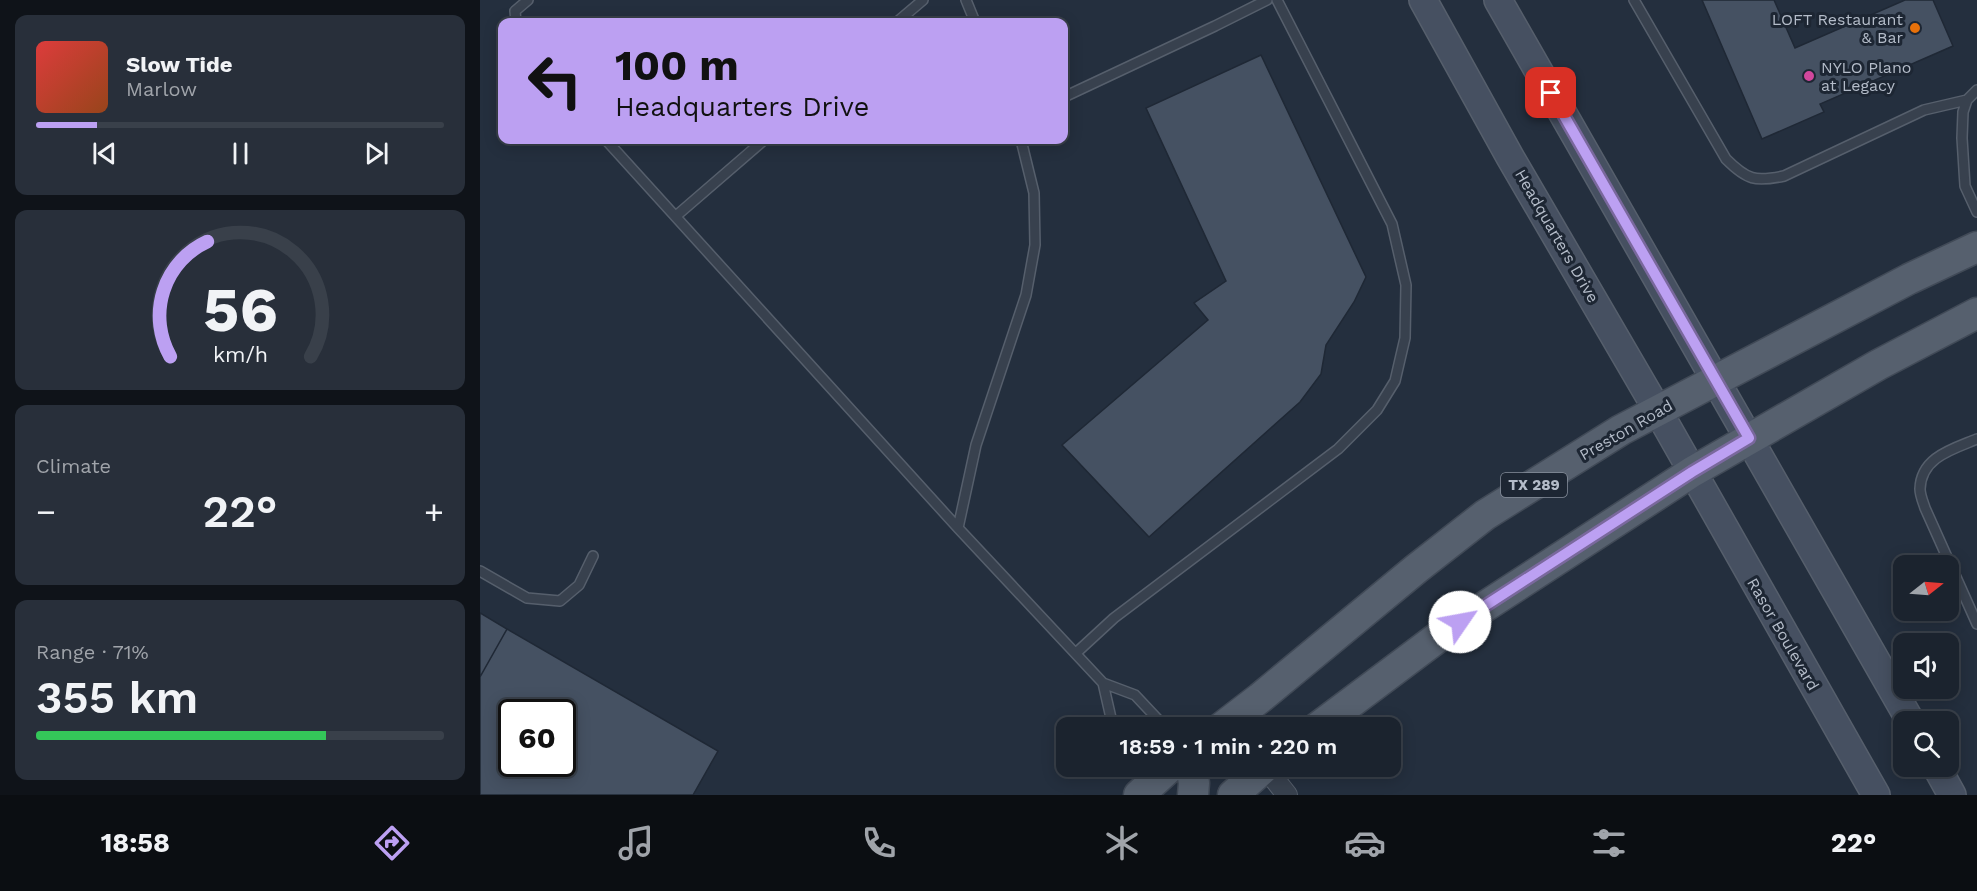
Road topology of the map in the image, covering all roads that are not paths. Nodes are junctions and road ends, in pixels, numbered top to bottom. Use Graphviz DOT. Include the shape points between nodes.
graph roads {
  1 [pos="528,0"];
  2 [pos="923,0"];
  3 [pos="966,0"];
  4 [pos="1267,0"];
  5 [pos="1277,0"];
  6 [pos="1498,0"];
  7 [pos="1634,0"];
  8 [pos="1428,2"];
  9 [pos="516,18"];
  10 [pos="902,18"];
  11 [pos="973,18"];
  12 [pos="1977,90"];
  13 [pos="1068,95"];
  14 [pos="1967,100"];
  15 [pos="610,144"];
  16 [pos="759,144"];
  17 [pos="1022,144"];
  18 [pos="1977,212"];
  19 [pos="676,216"];
  20 [pos="1977,247"];
  21 [pos="1977,313"];
  22 [pos="1716,380"];
  23 [pos="1658,411"];
  24 [pos="1749,438"];
  25 [pos="1977,439"];
  26 [pos="1692,472"];
  27 [pos="958,528"];
  28 [pos="593,556"];
  29 [pos="480,571"];
  30 [pos="1975,613"];
  31 [pos="1977,624"];
  32 [pos="1076,653"];
  33 [pos="1103,683"];
  34 [pos="1260,698"];
  35 [pos="1905,711"];
  36 [pos="1112,717"];
  37 [pos="1156,717"];
  38 [pos="1235,717"];
  39 [pos="1257,717"];
  40 [pos="1332,717"];
  41 [pos="1193,777"];
  42 [pos="1254,777"];
  43 [pos="1274,777"];
  44 [pos="1942,777"];
  45 [pos="1193,795"];
  46 [pos="1233,795"];
  47 [pos="1287,795"];
  48 [pos="1876,795"];
  49 [pos="1952,795"];
  1 -- 9 [label="lane" via="515,11"];
  2 -- 10 [label="lane"];
  3 -- 11 [label="lane"];
  4 -- 13 [label="lane"];
  5 -- 32 [label="lane" via="1392,224 1406,285 1405,338 1395,381 1377,410 1338,449 1114,618"];
  6 -- 22 [label="main road"];
  7 -- 14 [label="lane" via="1726,159 1741,174 1763,180 1784,176 1924,110"];
  8 -- 23 [label="main road, Headquarters Drive" via="1510,158"];
  12 -- 14 [label="lane"];
  14 -- 18 [label="lane" via="1962,138 1965,186"];
  15 -- 19 [label="lane"];
  16 -- 19 [label="lane"];
  17 -- 27 [label="lane" via="1034,194 1035,245 1026,295 976,445"];
  19 -- 27 [label="lane"];
  20 -- 22 [label="main road, Preston Road / TX 289"];
  21 -- 24 [label="main road"];
  22 -- 23 [label="main road, Preston Road / TX 289"];
  22 -- 24 [label="main road"];
  23 -- 26 [label="main road, Headquarters Drive"];
  23 -- 34 [label="main road, Preston Road / TX 289" via="1485,515"];
  24 -- 26 [label="main road"];
  24 -- 35 [label="main road"];
  25 -- 30 [label="lane" via="1933,459 1920,489 1925,508"];
  26 -- 40 [label="main road" via="1441,634"];
  26 -- 48 [label="main road, Rasor Boulevard"];
  27 -- 32 [label="lane"];
  28 -- 29 [label="lane" via="579,585 560,601 526,598"];
  30 -- 31 [label="lane"];
  32 -- 33 [label="lane"];
  33 -- 36 [label="lane"];
  33 -- 37 [label="lane" via="1135,695"];
  34 -- 38 [label="main road, Preston Road / TX 289"];
  34 -- 39 [label="main road"];
  41 -- 45 [label="main road"];
  42 -- 46 [label="main road"];
  43 -- 47 [label="street"];
  44 -- 49 [label="main road"];
}
